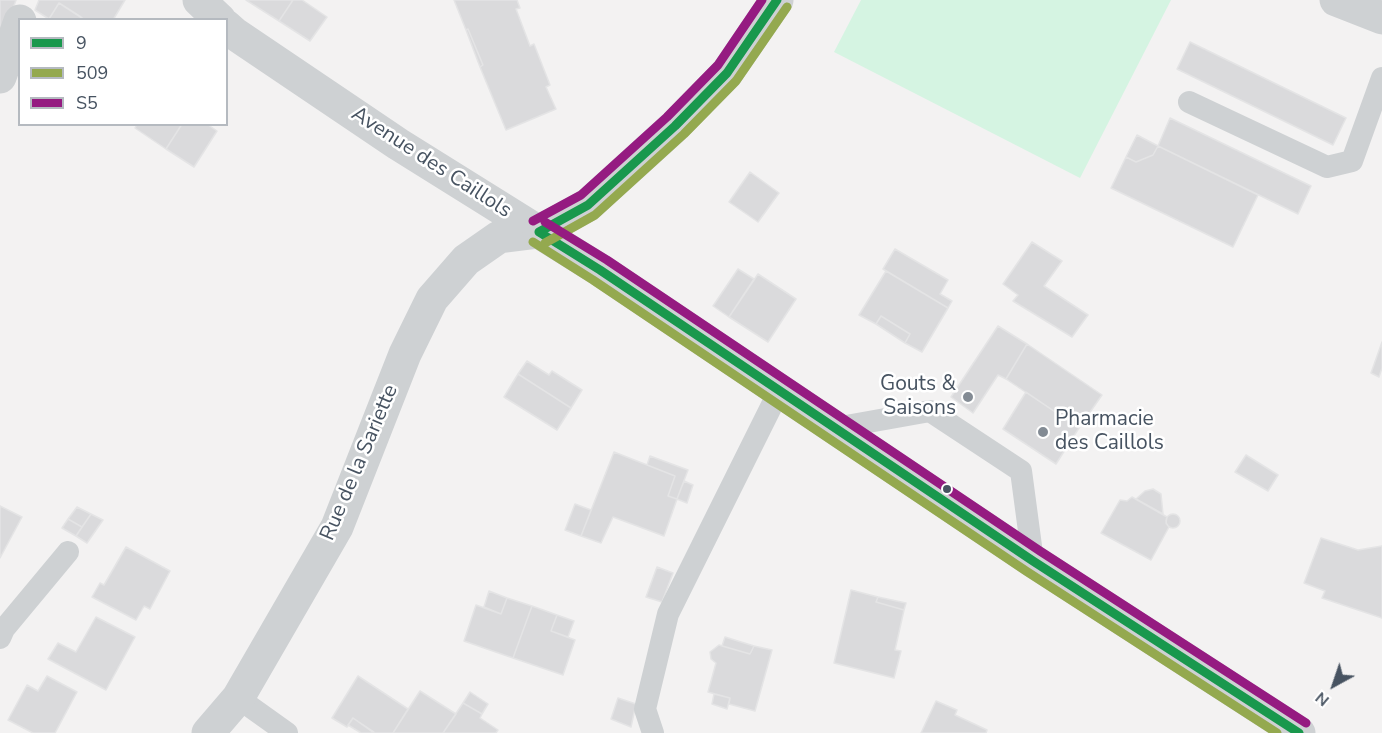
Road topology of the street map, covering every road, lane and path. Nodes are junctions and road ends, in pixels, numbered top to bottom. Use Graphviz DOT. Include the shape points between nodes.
graph roads {
  1 [pos="26,0"];
  2 [pos="199,0"];
  3 [pos="777,0"];
  4 [pos="1336,0"];
  5 [pos="21,18"];
  6 [pos="218,18"];
  7 [pos="1382,18"];
  8 [pos="18,26"];
  9 [pos="228,28"];
  10 [pos="0,77"];
  11 [pos="1382,78"];
  12 [pos="1189,102"];
  13 [pos="539,232"];
  14 [pos="779,391"];
  15 [pos="835,428"];
  16 [pos="68,552"];
  17 [pos="1033,561"];
  18 [pos="1,631"];
  19 [pos="238,698"];
  20 [pos="208,733"];
  21 [pos="287,733"];
  22 [pos="653,733"];
  23 [pos="1299,733"];
  1 -- 5 [label="street"];
  2 -- 6 [label="street"];
  3 -- 13 [label="street" via="727,73 675,126 588,204"];
  4 -- 7 [label="street"];
  8 -- 10 [label="street"];
  9 -- 13 [label="street, Avenue des Caillols" via="398,144"];
  11 -- 12 [label="lane" via="1352,161 1327,167"];
  13 -- 14 [label="street, Avenue des Caillols"];
  13 -- 19 [label="street, Rue de la Sariette" via="499,237 466,260 432,299 405,354 338,527"];
  14 -- 15 [label="street, Avenue des Caillols"];
  14 -- 22 [label="lane" via="668,614 645,709"];
  15 -- 17 [label="street, Avenue des Caillols"];
  15 -- 17 [label="lane" via="930,411 1021,471"];
  16 -- 18 [label="lane"];
  17 -- 23 [label="street, Avenue des Caillols"];
  19 -- 20 [label="street, Rue de la Sariette"];
  19 -- 21 [label="lane"];
}
